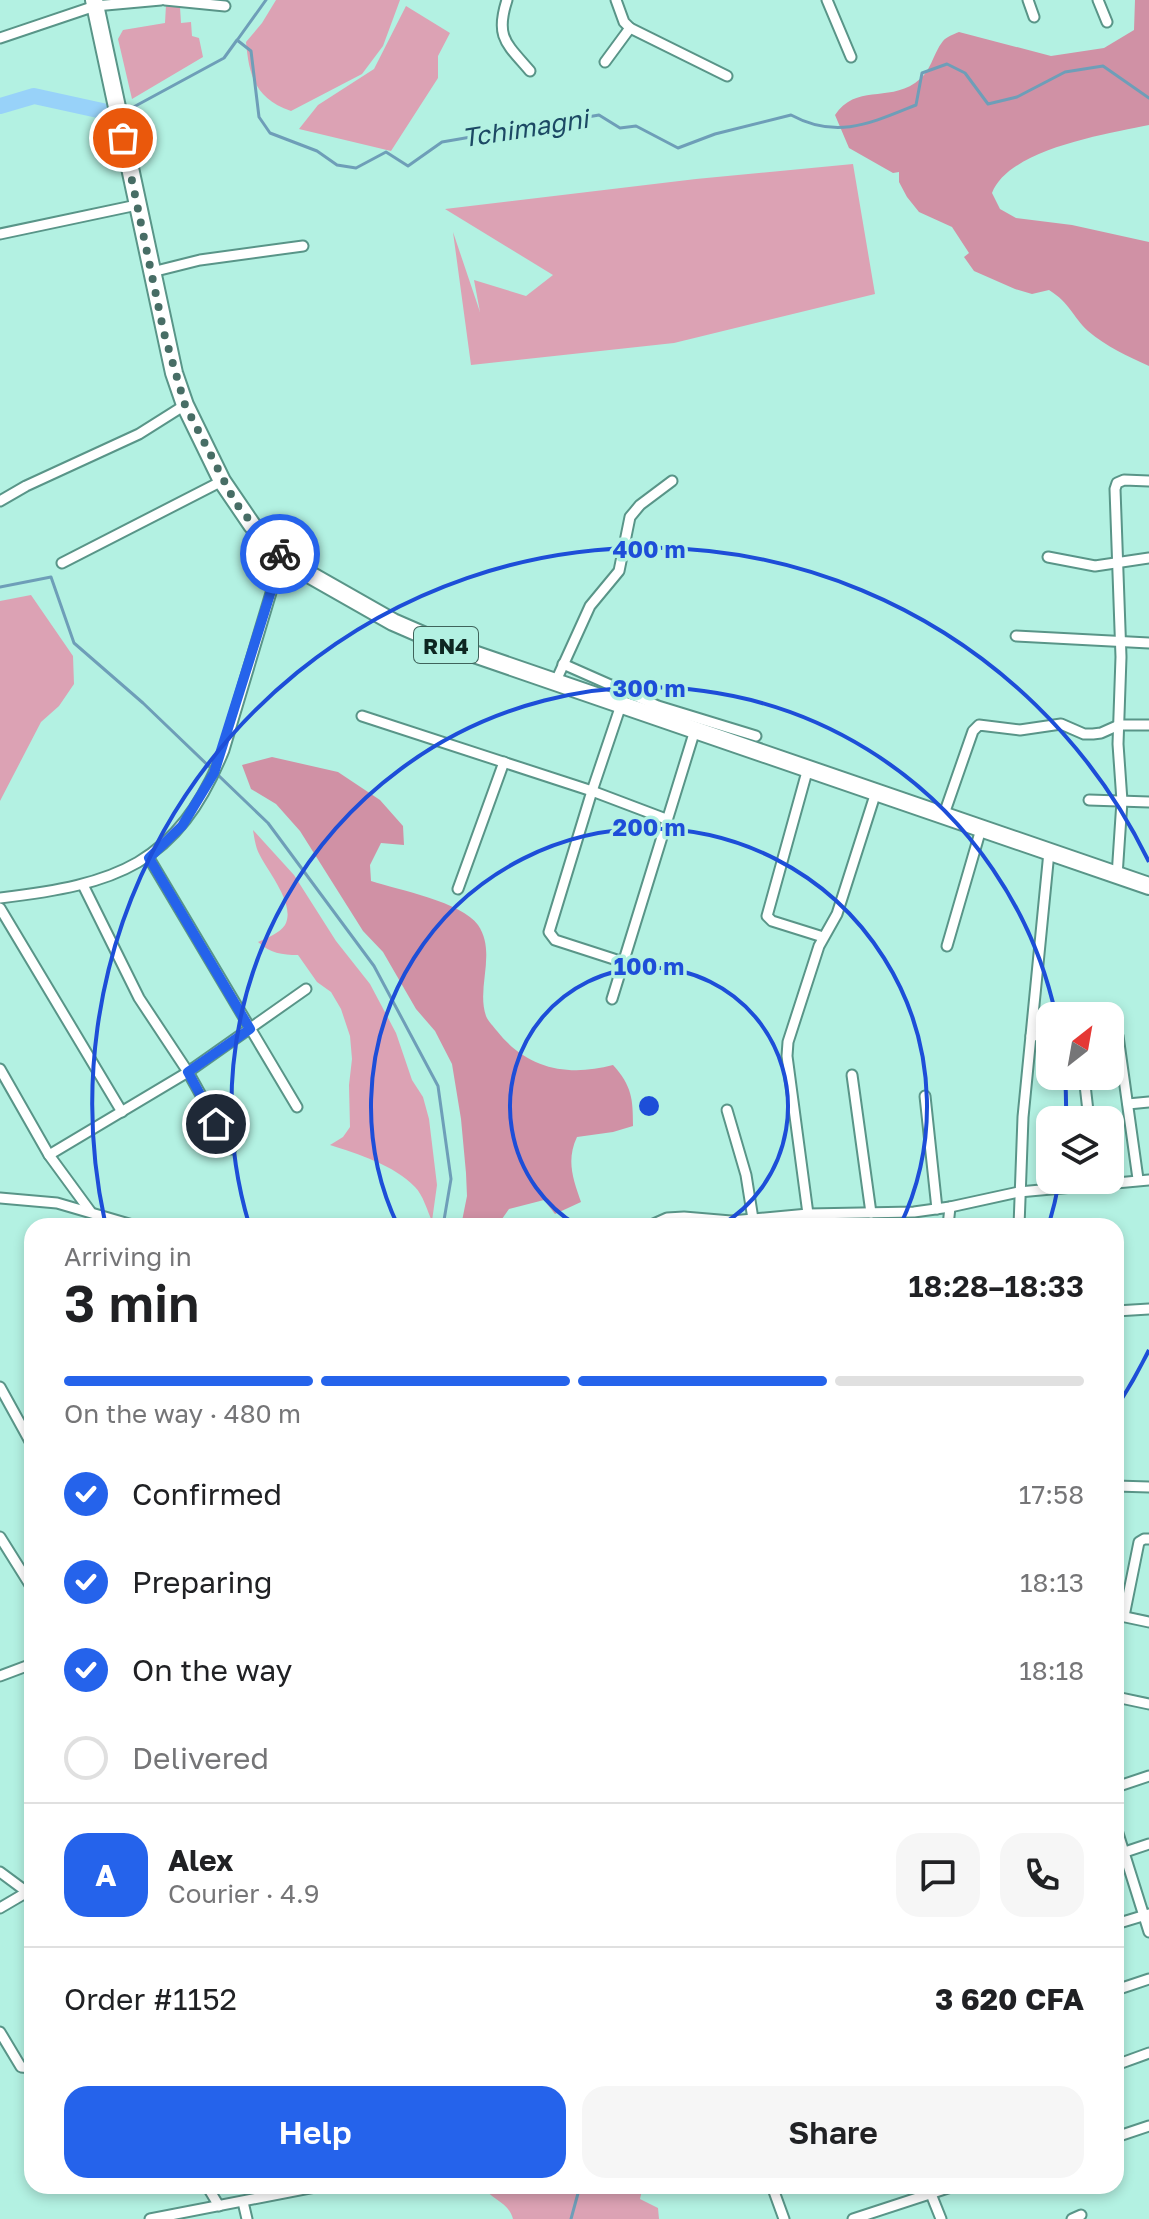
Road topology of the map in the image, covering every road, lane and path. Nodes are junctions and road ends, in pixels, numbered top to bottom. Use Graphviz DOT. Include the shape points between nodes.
graph roads {
  1 [pos="163,0"];
  2 [pos="507,0"];
  3 [pos="616,0"];
  4 [pos="827,0"];
  5 [pos="1028,0"];
  6 [pos="1098,0"];
  7 [pos="94,3"];
  8 [pos="225,6"];
  9 [pos="1034,17"];
  10 [pos="1107,22"];
  11 [pos="630,28"];
  12 [pos="0,38"];
  13 [pos="851,57"];
  14 [pos="605,62"];
  15 [pos="530,71"];
  16 [pos="727,76"];
  17 [pos="137,205"];
  18 [pos="0,234"];
  19 [pos="303,246"];
  20 [pos="152,272"];
  21 [pos="185,405"];
  22 [pos="222,481"];
  23 [pos="672,481"];
  24 [pos="1149,481"];
  25 [pos="0,501"];
  26 [pos="282,556"];
  27 [pos="1048,557"];
  28 [pos="1149,558"];
  29 [pos="1119,561"];
  30 [pos="62,563"];
  31 [pos="1016,636"];
  32 [pos="1121,643"];
  33 [pos="1149,643"];
  34 [pos="563,664"];
  35 [pos="555,683"];
  36 [pos="621,705"];
  37 [pos="362,716"];
  38 [pos="1119,725"];
  39 [pos="1149,725"];
  40 [pos="695,730"];
  41 [pos="756,736"];
  42 [pos="504,762"];
  43 [pos="808,768"];
  44 [pos="592,791"];
  45 [pos="876,792"];
  46 [pos="1089,800"];
  47 [pos="1122,801"];
  48 [pos="1149,802"];
  49 [pos="943,817"];
  50 [pos="666,819"];
  51 [pos="981,829"];
  52 [pos="1049,852"];
  53 [pos="149,858"];
  54 [pos="1117,876"];
  55 [pos="83,885"];
  56 [pos="1149,886"];
  57 [pos="458,889"];
  58 [pos="0,898"];
  59 [pos="0,908"];
  60 [pos="823,937"];
  61 [pos="947,946"];
  62 [pos="623,962"];
  63 [pos="306,989"];
  64 [pos="612,999"];
  65 [pos="250,1029"];
  66 [pos="1031,1036"];
  67 [pos="1036,1036"];
  68 [pos="0,1069"];
  69 [pos="188,1072"];
  70 [pos="852,1075"];
  71 [pos="1124,1077"];
  72 [pos="925,1096"];
  73 [pos="1149,1102"];
  74 [pos="1128,1104"];
  75 [pos="297,1107"];
  76 [pos="727,1110"];
  77 [pos="122,1112"];
  78 [pos="231,1149"];
  79 [pos="49,1155"];
  80 [pos="1138,1179"];
  81 [pos="1124,1180"];
  82 [pos="1149,1180"];
  83 [pos="1036,1190"];
  84 [pos="1019,1192"];
  85 [pos="0,1198"];
  86 [pos="950,1207"];
  87 [pos="937,1209"];
  88 [pos="90,1211"];
  89 [pos="871,1213"];
  90 [pos="808,1214"];
  91 [pos="111,1218"];
  92 [pos="753,1218"];
  93 [pos="764,1218"];
  94 [pos="949,1218"];
  95 [pos="1019,1218"];
  96 [pos="1149,1309"];
  97 [pos="1124,1311"];
  98 [pos="0,1387"];
  99 [pos="24,1430"];
  100 [pos="1124,1486"];
  101 [pos="1149,1487"];
  102 [pos="0,1537"];
  103 [pos="1149,1539"];
  104 [pos="24,1575"];
  105 [pos="1124,1600"];
  106 [pos="1124,1617"];
  107 [pos="1149,1622"];
  108 [pos="24,1667"];
  109 [pos="0,1676"];
  110 [pos="1124,1699"];
  111 [pos="1149,1704"];
  112 [pos="1149,1776"];
  113 [pos="1124,1784"];
  114 [pos="1149,1844"];
  115 [pos="1124,1852"];
  116 [pos="1124,1863"];
  117 [pos="0,1872"];
  118 [pos="24,1888"];
  119 [pos="24,1894"];
  120 [pos="0,1908"];
  121 [pos="1146,1915"];
  122 [pos="1124,1922"];
  123 [pos="1149,1932"];
  124 [pos="1149,1979"];
  125 [pos="1124,1987"];
  126 [pos="0,2032"];
  127 [pos="1149,2053"];
  128 [pos="1124,2062"];
  129 [pos="24,2067"];
  130 [pos="1149,2126"];
  131 [pos="1124,2134"];
  132 [pos="212,2194"];
  133 [pos="277,2194"];
  134 [pos="775,2194"];
  135 [pos="916,2194"];
  136 [pos="931,2194"];
  137 [pos="243,2202"];
  138 [pos="219,2206"];
  139 [pos="150,2219"];
  140 [pos="247,2219"];
  141 [pos="784,2219"];
  142 [pos="853,2219"];
  143 [pos="941,2219"];
  1 -- 7 [label="street"];
  1 -- 8 [label="street"];
  2 -- 15 [label="street" via="501,30"];
  3 -- 11 [label="street"];
  4 -- 13 [label="street"];
  5 -- 9 [label="street"];
  6 -- 10 [label="street"];
  7 -- 12 [label="street"];
  7 -- 17 [label="highway, RN4"];
  11 -- 14 [label="street"];
  11 -- 16 [label="street"];
  17 -- 18 [label="street"];
  17 -- 20 [label="highway, RN4"];
  19 -- 20 [label="street"];
  20 -- 21 [label="highway, RN4"];
  21 -- 22 [label="highway, RN4"];
  21 -- 25 [label="street" via="139,434"];
  22 -- 26 [label="highway, RN4" via="252,525"];
  22 -- 30 [label="street"];
  23 -- 34 [label="street" via="630,517 619,571 590,606"];
  24 -- 29 [label="street" via="1117,483"];
  26 -- 35 [label="highway, RN4" via="393,622"];
  26 -- 53 [label="street" via="214,773 182,826"];
  27 -- 29 [label="street" via="1095,566"];
  28 -- 29 [label="street"];
  29 -- 32 [label="street"];
  31 -- 32 [label="street"];
  32 -- 33 [label="street"];
  32 -- 38 [label="street"];
  34 -- 35 [label="street"];
  34 -- 41 [label="street" via="658,706"];
  35 -- 36 [label="highway, RN4"];
  36 -- 40 [label="highway, RN4"];
  36 -- 44 [label="street"];
  37 -- 42 [label="street"];
  38 -- 39 [label="street"];
  38 -- 47 [label="street"];
  38 -- 49 [label="street" via="1093,734 1061,724 1020,730 979,725"];
  40 -- 43 [label="highway, RN4"];
  40 -- 50 [label="street"];
  42 -- 44 [label="street"];
  42 -- 57 [label="street"];
  43 -- 45 [label="highway, RN4"];
  43 -- 60 [label="street" via="767,916"];
  44 -- 50 [label="street"];
  44 -- 62 [label="street" via="549,932 555,940"];
  45 -- 49 [label="highway, RN4"];
  45 -- 60 [label="street" via="834,921"];
  46 -- 47 [label="street"];
  47 -- 48 [label="street"];
  47 -- 54 [label="street"];
  49 -- 51 [label="highway, RN4"];
  50 -- 62 [label="street"];
  51 -- 52 [label="highway, RN4"];
  51 -- 61 [label="street"];
  52 -- 54 [label="highway, RN4"];
  52 -- 66 [label="street"];
  53 -- 55 [label="street"];
  53 -- 65 [label="street"];
  54 -- 56 [label="highway, RN4"];
  55 -- 58 [label="street"];
  55 -- 69 [label="street" via="139,998"];
  59 -- 77 [label="street"];
  60 -- 90 [label="street" via="787,1056"];
  62 -- 64 [label="street"];
  63 -- 65 [label="street"];
  65 -- 69 [label="street"];
  65 -- 75 [label="street"];
  66 -- 67 [label="street"];
  66 -- 84 [label="street"];
  68 -- 79 [label="street"];
  69 -- 77 [label="street"];
  69 -- 78 [label="street"];
  70 -- 89 [label="street"];
  71 -- 74 [label="street"];
  72 -- 87 [label="street"];
  73 -- 74 [label="street"];
  74 -- 80 [label="street"];
  76 -- 92 [label="street"];
  77 -- 79 [label="street"];
  79 -- 88 [label="street"];
  80 -- 81 [label="street"];
  80 -- 82 [label="street"];
  83 -- 84 [label="street"];
  84 -- 86 [label="street"];
  84 -- 95 [label="street"];
  85 -- 88 [label="street"];
  86 -- 87 [label="street"];
  86 -- 94 [label="street"];
  87 -- 89 [label="street"];
  88 -- 91 [label="street"];
  89 -- 90 [label="street"];
  90 -- 93 [label="street"];
  96 -- 97 [label="street"];
  98 -- 99 [label="street"];
  100 -- 101 [label="street"];
  102 -- 104 [label="street"];
  103 -- 105 [label="street" via="1139,1542"];
  106 -- 107 [label="street"];
  108 -- 109 [label="street"];
  110 -- 111 [label="street"];
  112 -- 113 [label="street"];
  114 -- 115 [label="street"];
  116 -- 121 [label="street"];
  117 -- 118 [label="street"];
  119 -- 120 [label="street"];
  121 -- 122 [label="street"];
  121 -- 123 [label="street"];
  124 -- 125 [label="street"];
  126 -- 129 [label="street"];
  127 -- 128 [label="street"];
  130 -- 131 [label="street"];
  132 -- 138 [label="street"];
  133 -- 137 [label="street"];
  134 -- 141 [label="street"];
  135 -- 142 [label="street"];
  136 -- 143 [label="street"];
  137 -- 138 [label="street"];
  137 -- 140 [label="street"];
  138 -- 139 [label="street"];
}
